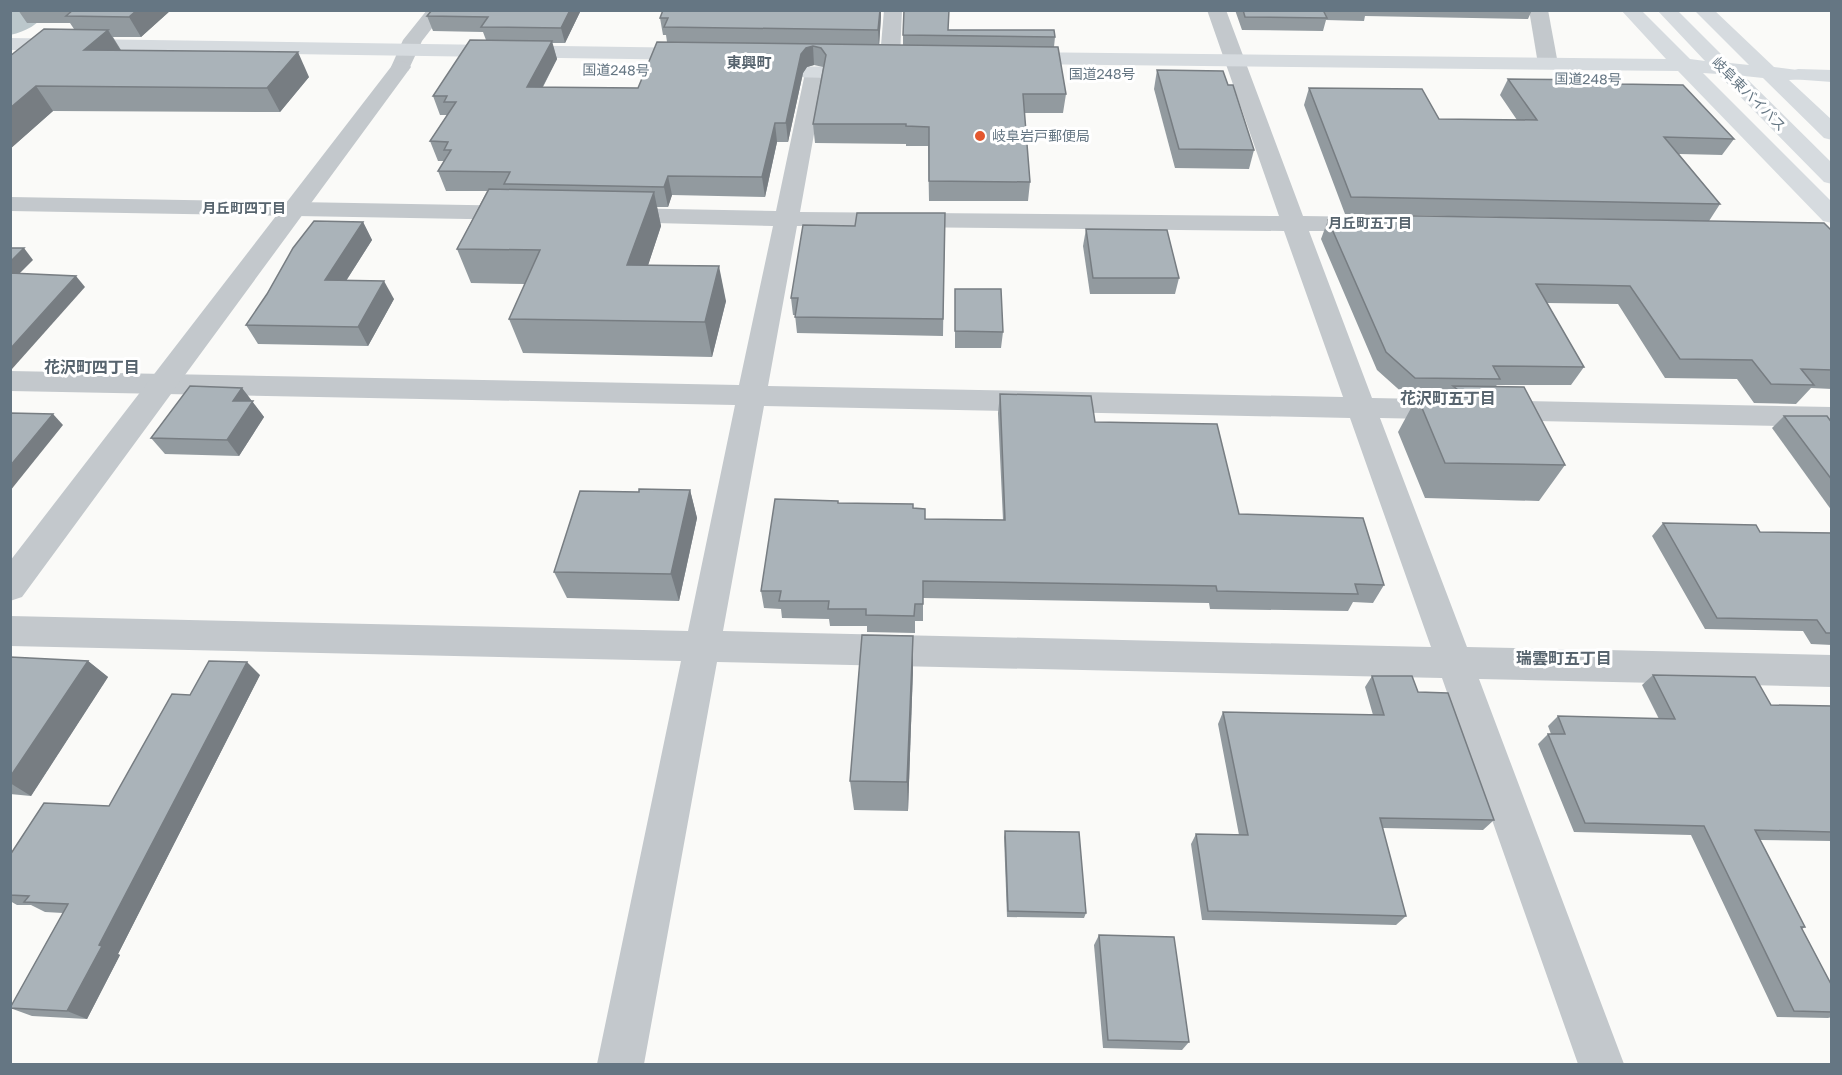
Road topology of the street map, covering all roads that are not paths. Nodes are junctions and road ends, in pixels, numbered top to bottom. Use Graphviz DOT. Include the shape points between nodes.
graph roads {
  1 [pos="437,10"];
  2 [pos="893,10"];
  3 [pos="1216,10"];
  4 [pos="1538,10"];
  5 [pos="1630,10"];
  6 [pos="1666,10"];
  7 [pos="1703,10"];
  8 [pos="1728,10"];
  9 [pos="10,44"];
  10 [pos="913,57"];
  11 [pos="405,59"];
  12 [pos="10,60"];
  13 [pos="711,63"];
  14 [pos="1548,64"];
  15 [pos="894,65"];
  16 [pos="1000,66"];
  17 [pos="1236,67"];
  18 [pos="815,73"];
  19 [pos="1691,73"];
  20 [pos="1798,75"];
  21 [pos="1832,75"];
  22 [pos="1832,106"];
  23 [pos="1832,133"];
  24 [pos="1832,177"];
  25 [pos="10,204"];
  26 [pos="295,208"];
  27 [pos="547,213"];
  28 [pos="595,215"];
  29 [pos="786,219"];
  30 [pos="1293,223"];
  31 [pos="1389,224"];
  32 [pos="1828,227"];
  33 [pos="10,381"];
  34 [pos="162,385"];
  35 [pos="752,397"];
  36 [pos="1361,408"];
  37 [pos="1832,417"];
  38 [pos="10,587"];
  39 [pos="10,631"];
  40 [pos="703,646"];
  41 [pos="1454,663"];
  42 [pos="1832,671"];
  43 [pos="620,1065"];
  44 [pos="1601,1065"];
  1 -- 11 [label="street" via="413,40"];
  2 -- 15 [label="street"];
  3 -- 17 [label="street"];
  4 -- 14 [label="street"];
  5 -- 19 [label="main road"];
  6 -- 24 [label="main road, 岐阜東バイパス"];
  7 -- 23 [label="main road, 岐阜東バイパス"];
  8 -- 20 [label="main road"];
  9 -- 11 [label="main road, 国道248号"];
  10 -- 15 [label="main road"];
  11 -- 12 [label="main road, 国道248号"];
  11 -- 13 [label="main road, 国道248号"];
  11 -- 26 [label="street"];
  14 -- 17 [label="main road, 国道248号"];
  14 -- 19 [label="main road, 国道248号"];
  15 -- 18 [label="main road"];
  15 -- 18 [label="main road" via="746,63"];
  16 -- 17 [label="main road, 国道248号"];
  17 -- 19 [label="main road, 国道248号"];
  17 -- 30 [label="street"];
  18 -- 29 [label="street"];
  19 -- 20 [label="main road, 国道248号"];
  19 -- 32 [label="main road"];
  20 -- 21 [label="main road, 国道248号"];
  20 -- 22 [label="main road"];
  25 -- 26 [label="street"];
  26 -- 27 [label="street"];
  26 -- 34 [label="street"];
  28 -- 29 [label="street"];
  29 -- 30 [label="street"];
  29 -- 35 [label="street"];
  30 -- 31 [label="street"];
  30 -- 36 [label="street"];
  33 -- 34 [label="street"];
  34 -- 35 [label="street"];
  34 -- 38 [label="street"];
  35 -- 36 [label="street"];
  35 -- 40 [label="street"];
  36 -- 37 [label="street"];
  36 -- 41 [label="street"];
  39 -- 40 [label="street"];
  40 -- 41 [label="street"];
  40 -- 43 [label="street"];
  41 -- 42 [label="street"];
  41 -- 44 [label="street"];
}
